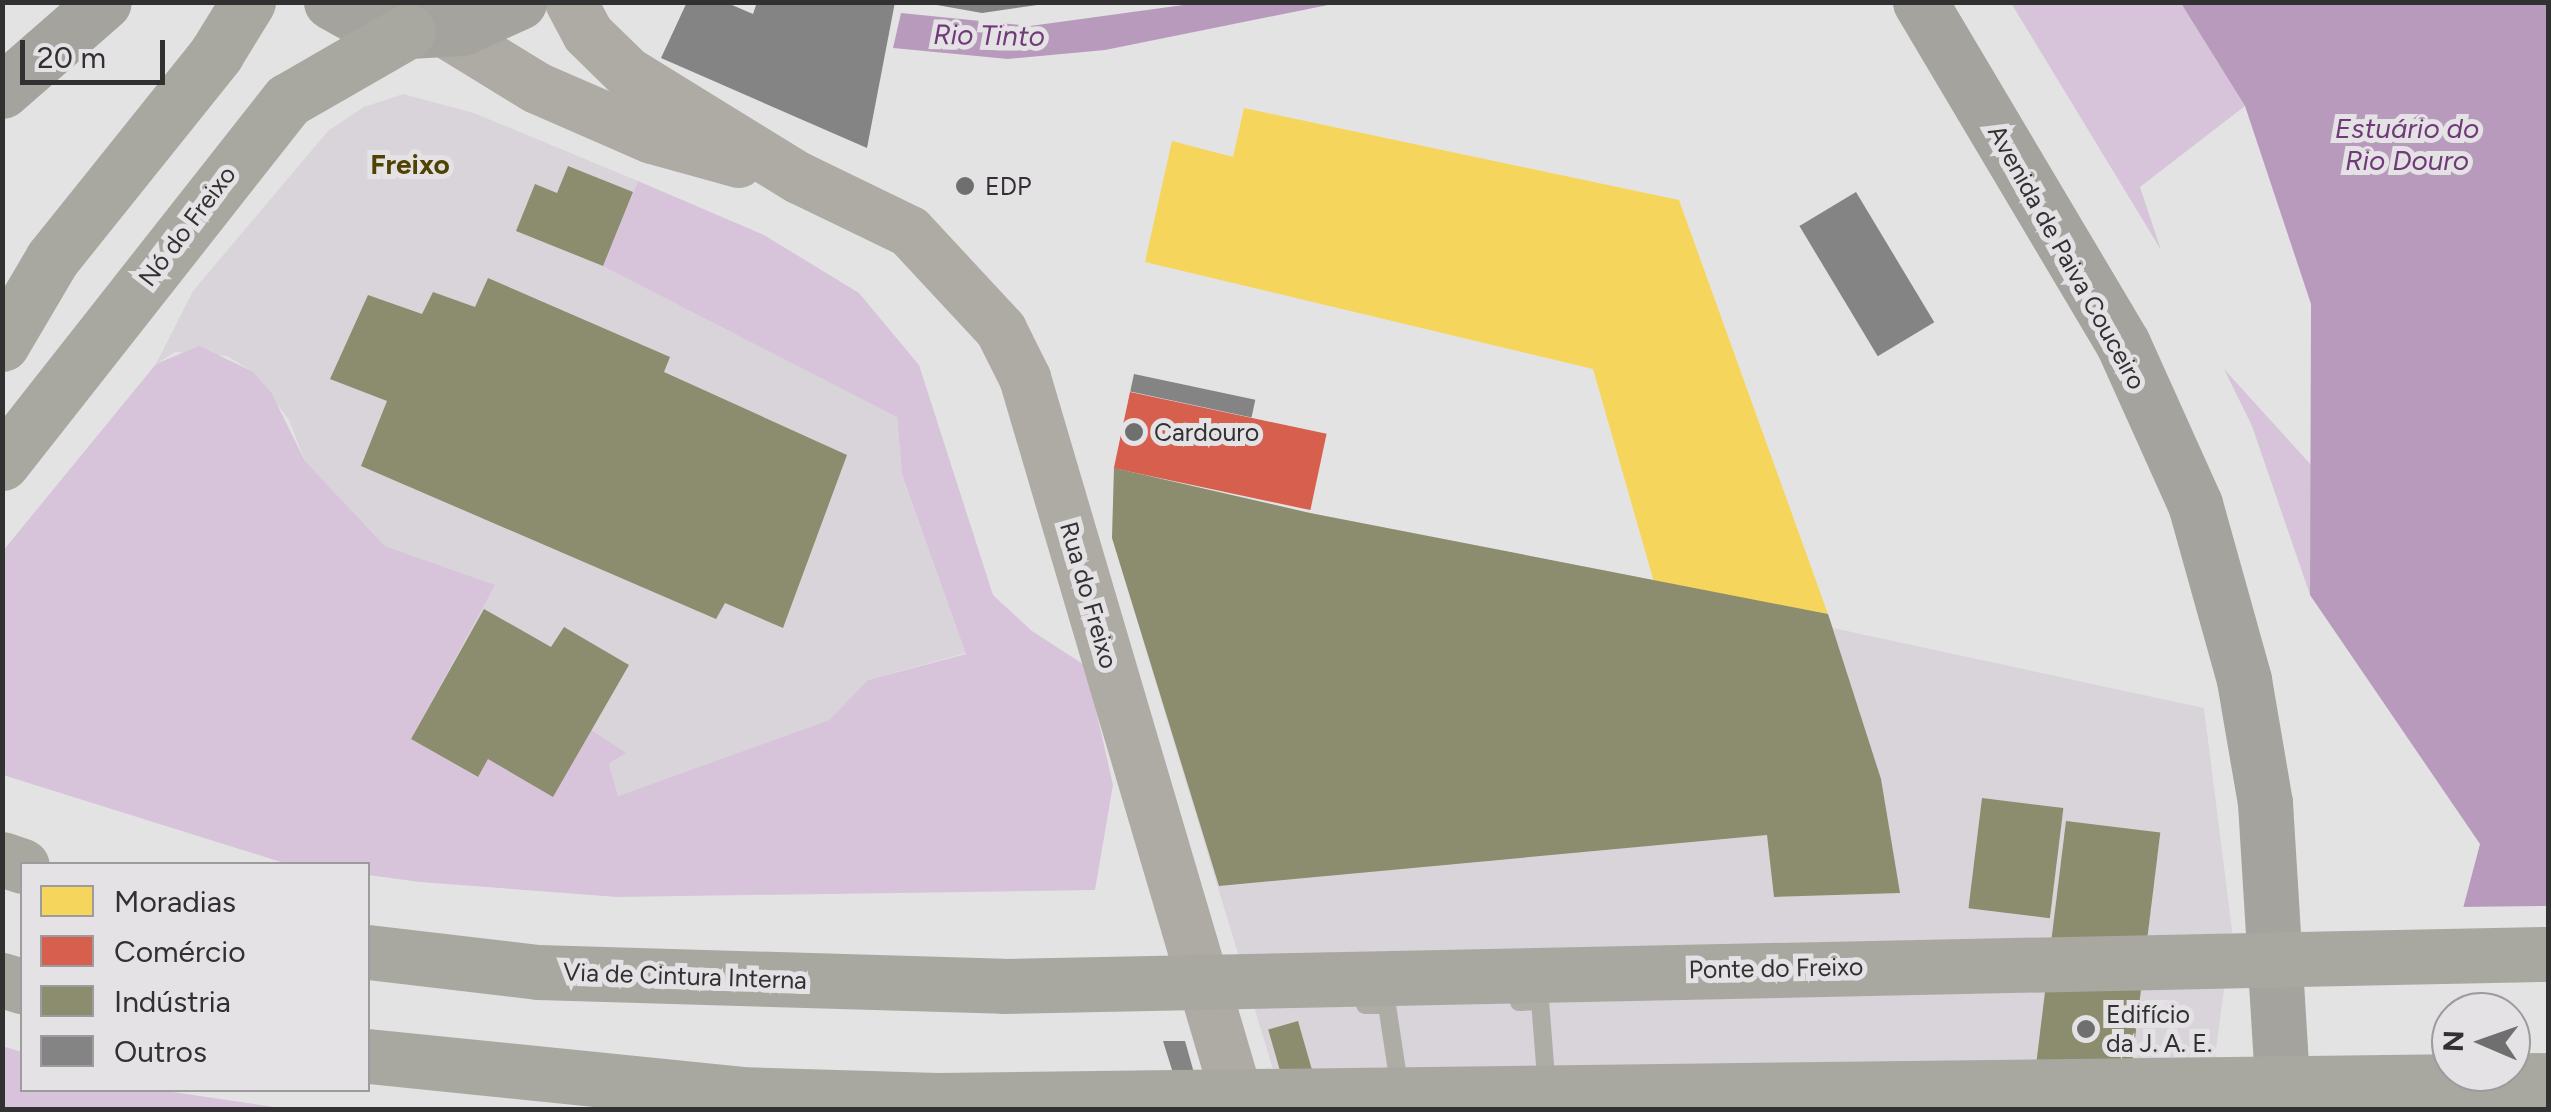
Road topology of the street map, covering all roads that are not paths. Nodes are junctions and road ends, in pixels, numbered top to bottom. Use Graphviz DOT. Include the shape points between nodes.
graph roads {
  1 [pos="104,2"];
  2 [pos="248,2"];
  3 [pos="332,2"];
  4 [pos="518,2"];
  5 [pos="571,2"];
  6 [pos="1920,2"];
  7 [pos="425,30"];
  8 [pos="2,91"];
  9 [pos="799,178"];
  10 [pos="52,259"];
  11 [pos="2,296"];
  12 [pos="2,344"];
  13 [pos="2,463"];
  14 [pos="370,952"];
  15 [pos="2548,954"];
  16 [pos="1003,986"];
  17 [pos="1502,1002"];
  18 [pos="1348,1006"];
  19 [pos="370,1056"];
  20 [pos="2548,1080"];
  21 [pos="739,1094"];
  22 [pos="607,1110"];
  23 [pos="1242,1110"];
  24 [pos="1403,1110"];
  25 [pos="1548,1110"];
  26 [pos="2274,1110"];
  1 -- 8 [label="main road"];
  2 -- 10 [label="highway" via="204,70"];
  3 -- 7 [label="main road" via="365,21"];
  4 -- 7 [label="main road" via="462,28"];
  5 -- 9 [label="main road, Rua do Freixo" via="588,34 628,73"];
  6 -- 26 [label="main road, Avenida de Paiva Couceiro" via="2123,344 2194,504 2244,680 2265,803 2281,1062"];
  7 -- 9 [label="main road, Rua do Freixo" via="652,138"];
  7 -- 13 [label="highway, Nó do Freixo" via="288,100"];
  9 -- 23 [label="main road, Rua do Freixo" via="910,232 980,302 1014,352 1224,1007"];
  10 -- 11 [label="highway"];
  10 -- 12 [label="highway"];
  14 -- 16 [label="highway, Via de Cintura Interna" via="538,972"];
  15 -- 16 [label="highway, Ponte do Freixo"];
  17 -- 25 [label="lane" via="1540,1002"];
  18 -- 24 [label="lane" via="1396,1005"];
  19 -- 21 [label="highway"];
  20 -- 21 [label="highway" via="1003,1100"];
  21 -- 22 [label="highway"];
}
